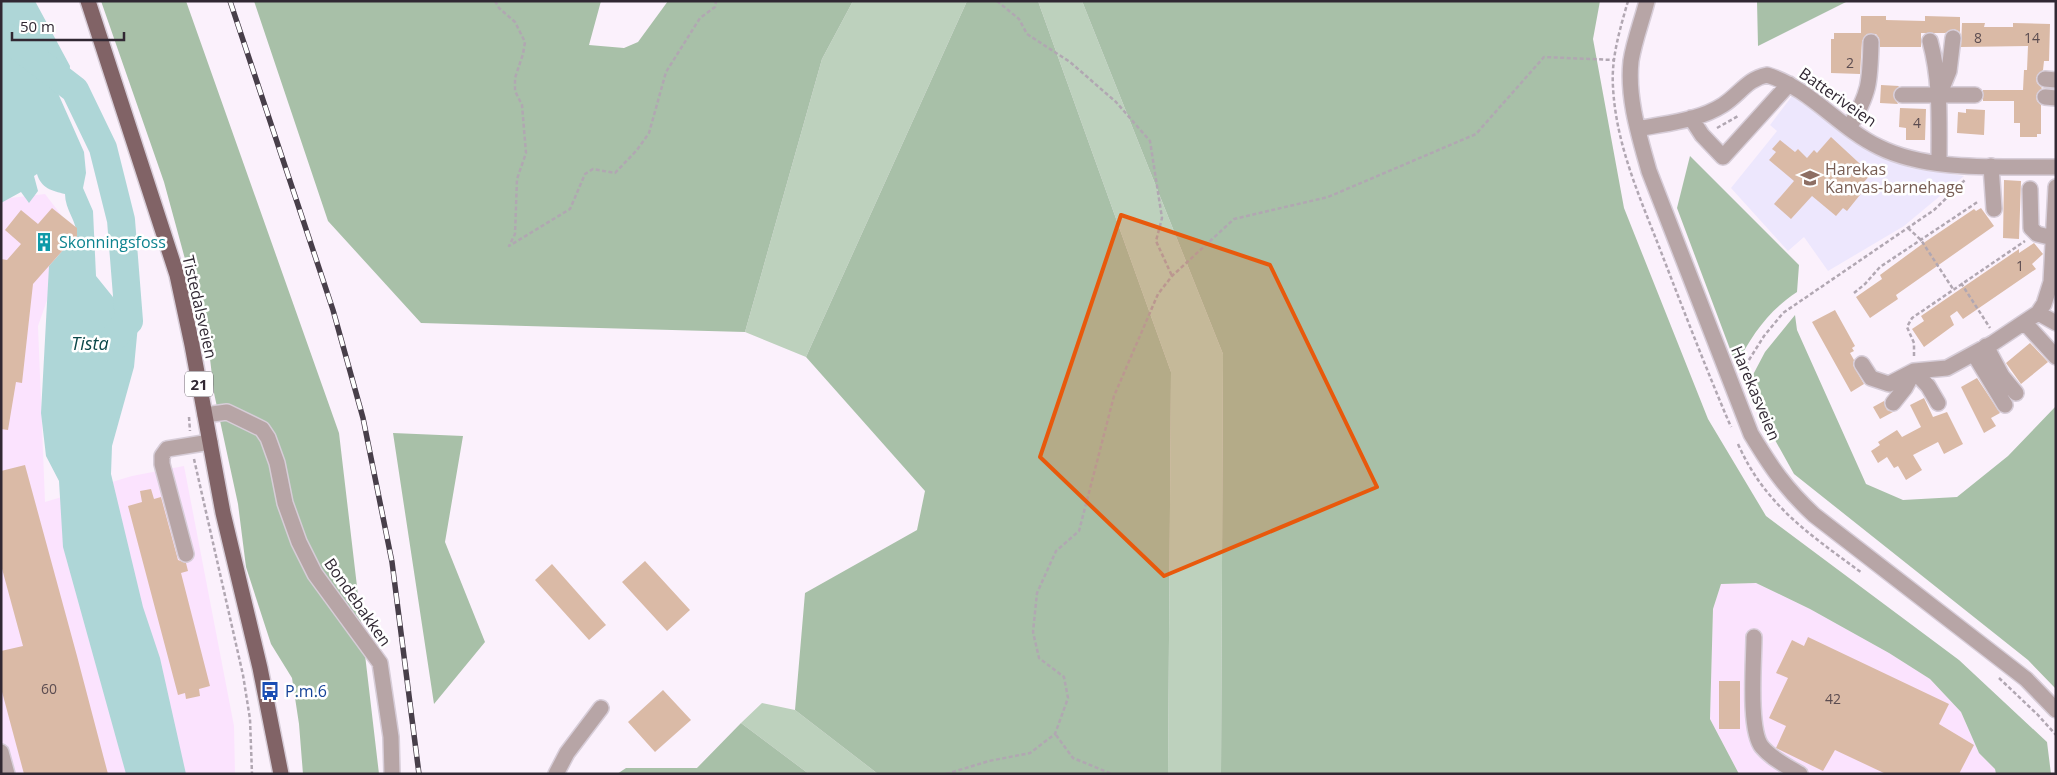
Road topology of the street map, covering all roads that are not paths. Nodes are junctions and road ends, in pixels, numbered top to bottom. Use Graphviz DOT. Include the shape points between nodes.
graph roads {
  1 [pos="88,1"];
  2 [pos="1646,1"];
  3 [pos="1953,38"];
  4 [pos="1930,41"];
  5 [pos="1871,42"];
  6 [pos="1789,84"];
  7 [pos="1939,94"];
  8 [pos="1902,95"];
  9 [pos="1975,95"];
  10 [pos="1691,118"];
  11 [pos="1848,128"];
  12 [pos="1638,129"];
  13 [pos="1939,163"];
  14 [pos="1984,166"];
  15 [pos="2056,167"];
  16 [pos="2056,187"];
  17 [pos="2030,189"];
  18 [pos="1994,209"];
  19 [pos="2053,238"];
  20 [pos="2038,313"];
  21 [pos="2026,322"];
  22 [pos="2056,323"];
  23 [pos="1986,347"];
  24 [pos="2056,357"];
  25 [pos="1862,364"];
  26 [pos="1914,371"];
  27 [pos="2016,393"];
  28 [pos="1893,403"];
  29 [pos="1938,403"];
  30 [pos="2005,405"];
  31 [pos="205,415"];
  32 [pos="210,442"];
  33 [pos="186,554"];
  34 [pos="1754,637"];
  35 [pos="601,708"];
  36 [pos="2056,710"];
  37 [pos="1,752"];
  38 [pos="7,774"];
  39 [pos="281,774"];
  40 [pos="392,774"];
  41 [pos="556,774"];
  42 [pos="1800,774"];
  1 -- 31 [label="main road, Tistedalsveien / 21" via="177,275"];
  2 -- 12 [label="street, Harekasveien" via="1631,60 1631,88"];
  3 -- 7 [label="street" via="1949,71"];
  4 -- 7 [label="street"];
  5 -- 11 [label="street" via="1870,82 1863,104"];
  6 -- 10 [label="street, Batteriveien" via="1767,75 1758,77 1750,80 1724,104"];
  6 -- 10 [label="street" via="1723,157"];
  6 -- 11 [label="street, Batteriveien"];
  7 -- 8 [label="street"];
  7 -- 9 [label="street"];
  7 -- 13 [label="street"];
  10 -- 12 [label="street, Batteriveien"];
  11 -- 13 [label="street, Batteriveien" via="1892,153"];
  12 -- 36 [label="street, Harekasveien" via="1649,171 1730,382 1751,434 1773,471 1790,493 1814,515 2019,673"];
  13 -- 14 [label="street, Batteriveien"];
  14 -- 15 [label="street, Batteriveien"];
  14 -- 18 [label="street" via="1994,192"];
  16 -- 19 [label="street"];
  17 -- 19 [label="street" via="2031,228 2037,234"];
  19 -- 20 [label="street" via="2052,282"];
  20 -- 21 [label="street"];
  20 -- 22 [label="street"];
  21 -- 23 [label="street"];
  21 -- 24 [label="street"];
  23 -- 26 [label="street" via="1946,368"];
  23 -- 27 [label="street"];
  23 -- 30 [label="street"];
  25 -- 26 [label="street" via="1870,378 1888,384"];
  26 -- 28 [label="street"];
  26 -- 29 [label="street"];
  31 -- 32 [label="main road, Tistedalsveien / 21"];
  31 -- 40 [label="street, Bondebakken" via="227,412 262,429 268,438 299,542 315,574 380,663 391,738"];
  32 -- 33 [label="street" via="167,449 162,456"];
  32 -- 39 [label="main road, Tistedalsveien / 21"];
  34 -- 42 [label="street" via="1753,720 1761,746"];
  35 -- 41 [label="street" via="567,752"];
  37 -- 38 [label="street"];
}
